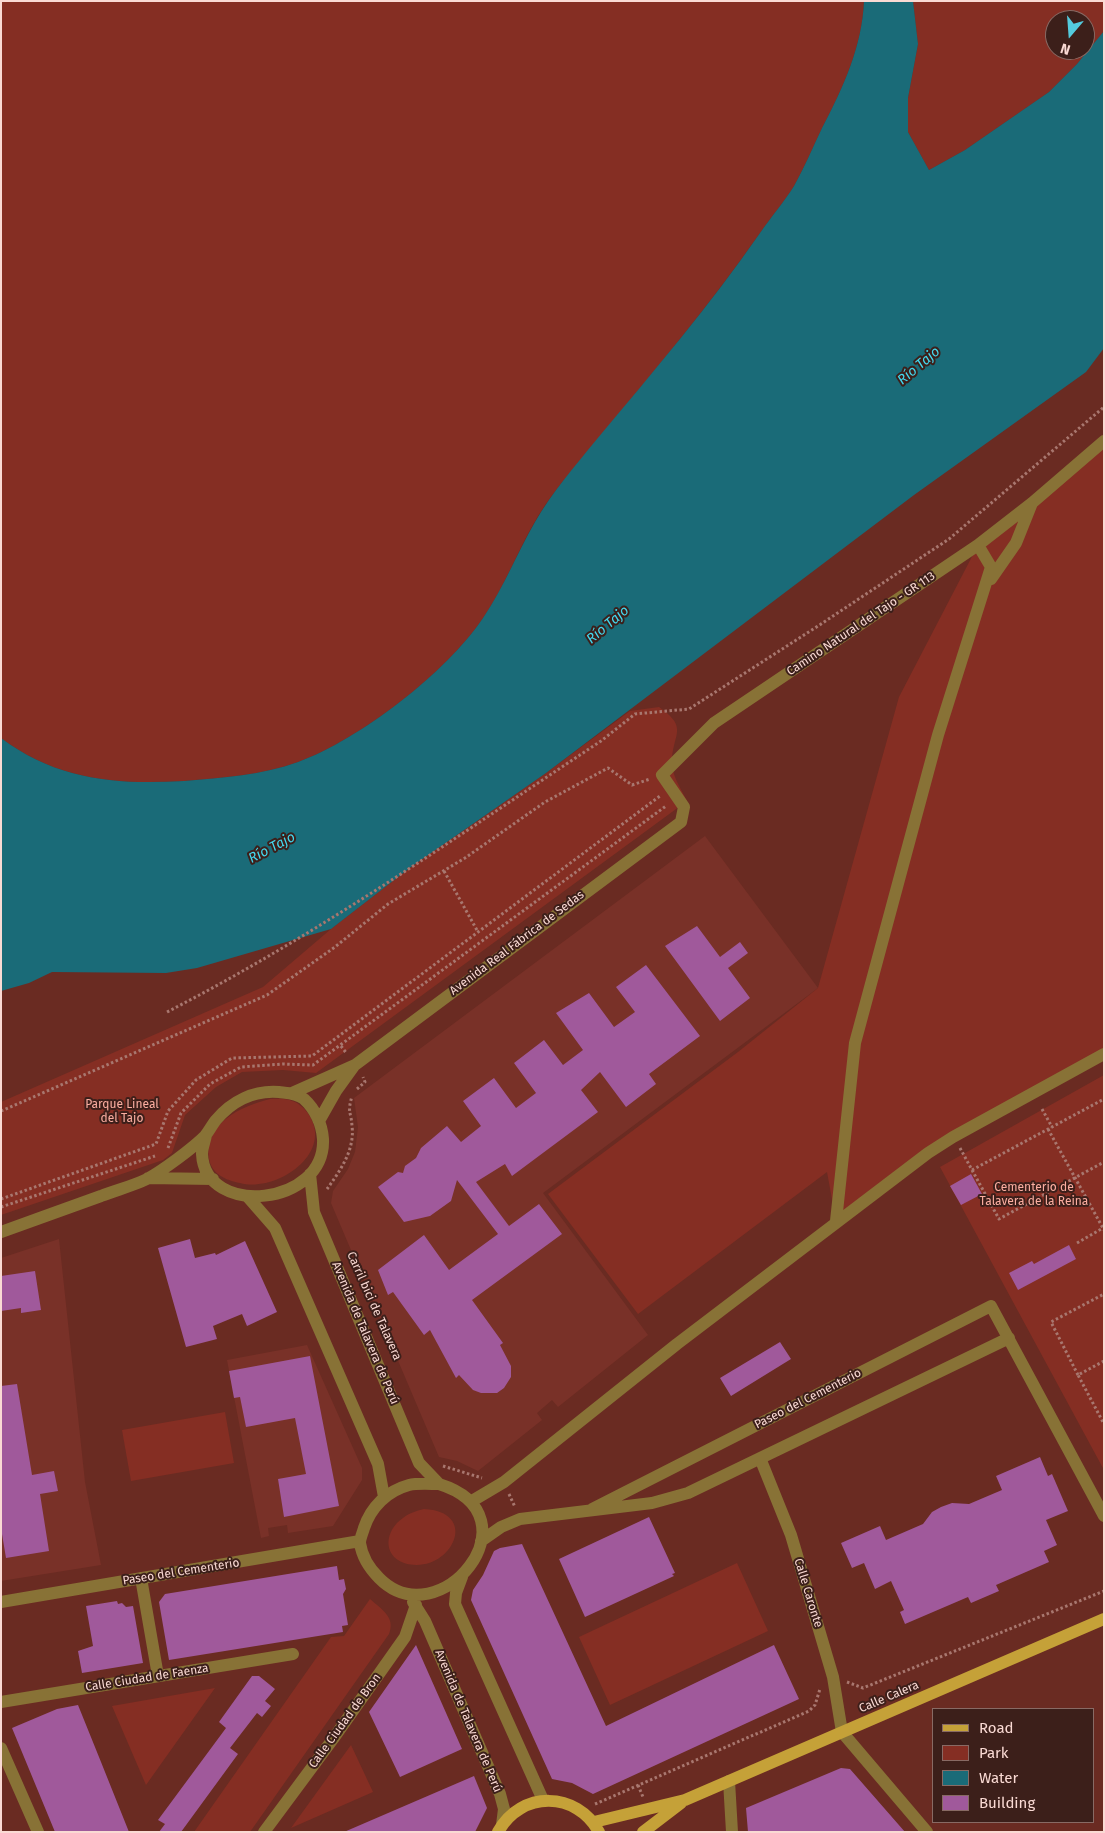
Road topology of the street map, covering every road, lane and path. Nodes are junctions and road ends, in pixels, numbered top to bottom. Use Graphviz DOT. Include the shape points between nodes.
graph roads {
  1 [pos="1104,408"];
  2 [pos="1104,441"];
  3 [pos="1032,504"];
  4 [pos="978,545"];
  5 [pos="984,589"];
  6 [pos="662,775"];
  7 [pos="674,793"];
  8 [pos="444,871"];
  9 [pos="478,932"];
  10 [pos="167,1012"];
  11 [pos="341,1046"];
  12 [pos="1104,1054"];
  13 [pos="355,1065"];
  14 [pos="292,1093"];
  15 [pos="1104,1099"];
  16 [pos="1042,1109"];
  17 [pos="1,1111"];
  18 [pos="319,1121"];
  19 [pos="1050,1128"];
  20 [pos="206,1135"];
  21 [pos="953,1137"];
  22 [pos="166,1152"];
  23 [pos="157,1155"];
  24 [pos="1104,1162"];
  25 [pos="972,1170"];
  26 [pos="310,1174"];
  27 [pos="148,1178"];
  28 [pos="1075,1178"];
  29 [pos="214,1179"];
  30 [pos="324,1192"];
  31 [pos="247,1196"];
  32 [pos="1,1199"];
  33 [pos="1,1207"];
  34 [pos="836,1221"];
  35 [pos="1103,1229"];
  36 [pos="1,1232"];
  37 [pos="1077,1243"];
  38 [pos="1104,1294"];
  39 [pos="1009,1338"];
  40 [pos="1104,1361"];
  41 [pos="1078,1375"];
  42 [pos="1102,1416"];
  43 [pos="1104,1424"];
  44 [pos="760,1458"];
  45 [pos="438,1464"];
  46 [pos="504,1482"];
  47 [pos="439,1484"];
  48 [pos="384,1497"];
  49 [pos="472,1501"];
  50 [pos="592,1509"];
  51 [pos="1104,1516"];
  52 [pos="520,1519"];
  53 [pos="360,1542"];
  54 [pos="481,1542"];
  55 [pos="464,1573"];
  56 [pos="141,1578"];
  57 [pos="1104,1592"];
  58 [pos="406,1594"];
  59 [pos="1,1602"];
  60 [pos="416,1605"];
  61 [pos="1104,1619"];
  62 [pos="293,1654"];
  63 [pos="158,1676"];
  64 [pos="833,1677"];
  65 [pos="1,1702"];
  66 [pos="842,1732"];
  67 [pos="1,1748"];
  68 [pos="729,1781"];
  69 [pos="543,1800"];
  70 [pos="685,1800"];
  71 [pos="590,1804"];
  72 [pos="597,1827"];
  73 [pos="500,1828"];
  74 [pos="38,1832"];
  75 [pos="264,1832"];
  76 [pos="643,1832"];
  77 [pos="732,1832"];
  78 [pos="927,1832"];
  1 -- 10 [label="path" via="949,538 689,709 635,714 601,741 314,930 230,980"];
  2 -- 3 [label="street, Camino Natural del Tajo - GR 113"];
  3 -- 4 [label="street, Camino Natural del Tajo - GR 113"];
  3 -- 5 [label="street" via="1016,543"];
  4 -- 5 [label="street" via="991,567"];
  4 -- 6 [label="street, Camino Natural del Tajo - GR 113" via="714,723"];
  5 -- 34 [label="street" via="938,735 855,1043"];
  6 -- 7 [label="street"];
  6 -- 8 [label="path" via="632,785 608,768 545,802"];
  7 -- 9 [label="path"];
  7 -- 11 [label="path"];
  7 -- 13 [label="street, Avenida Real Fábrica de Sedas" via="684,807 681,822"];
  8 -- 9 [label="path"];
  8 -- 17 [label="path" via="388,904 335,947 267,995"];
  9 -- 32 [label="path" via="312,1056 232,1058 196,1080 168,1111 156,1144"];
  11 -- 13 [label="path"];
  11 -- 22 [label="path" via="313,1066 241,1067 210,1084 181,1113"];
  12 -- 21 [label="street"];
  13 -- 14 [label="street, Avenida Real Fábrica de Sedas"];
  13 -- 18 [label="street, Avenida Real Fábrica de Sedas"];
  13 -- 30 [label="path" via="365,1082 352,1093 348,1111 352,1125 351,1144 342,1169"];
  14 -- 18 [label="street" via="311,1106"];
  14 -- 20 [label="street, Avenida Real Fábrica de Sedas" via="249,1095 216,1119"];
  15 -- 19 [label="path"];
  16 -- 19 [label="path"];
  18 -- 26 [label="street" via="323,1140"];
  19 -- 25 [label="path"];
  19 -- 28 [label="path"];
  20 -- 27 [label="street, Avenida Real Fábrica de Sedas"];
  20 -- 29 [label="street" via="202,1154"];
  21 -- 25 [label="path"];
  21 -- 34 [label="street"];
  23 -- 33 [label="path"];
  24 -- 28 [label="path"];
  25 -- 28 [label="path" via="999,1219"];
  26 -- 31 [label="street" via="284,1193"];
  26 -- 47 [label="street, Avenida de Talavera de Perú" via="314,1212 321,1230 419,1463"];
  27 -- 29 [label="street, Avenida Real Fábrica de Sedas"];
  27 -- 36 [label="street, Avenida Real Fábrica de Sedas"];
  28 -- 35 [label="path"];
  29 -- 31 [label="street" via="229,1191"];
  31 -- 48 [label="street" via="275,1228 378,1464"];
  34 -- 46 [label="street"];
  35 -- 37 [label="path"];
  38 -- 41 [label="path" via="1051,1322"];
  39 -- 44 [label="street, Paseo del Cementerio"];
  39 -- 50 [label="street, Paseo del Cementerio" via="991,1306"];
  39 -- 51 [label="street, Paseo del Cementerio"];
  40 -- 41 [label="path"];
  41 -- 42 [label="path"];
  42 -- 43 [label="path"];
  44 -- 50 [label="street, Paseo del Cementerio" via="688,1493 652,1503"];
  44 -- 64 [label="street, Calle Caronte" via="791,1535"];
  45 -- 46 [label="path" via="482,1478 491,1474"];
  46 -- 49 [label="street"];
  46 -- 52 [label="path"];
  47 -- 48 [label="street" via="409,1485"];
  47 -- 49 [label="street" via="455,1489"];
  48 -- 53 [label="street" via="368,1516"];
  49 -- 54 [label="street" via="482,1520"];
  50 -- 52 [label="street, Paseo del Cementerio"];
  52 -- 54 [label="street, Paseo del Cementerio"];
  53 -- 56 [label="street, Paseo del Cementerio"];
  53 -- 58 [label="street" via="368,1567 384,1583"];
  54 -- 55 [label="street" via="476,1557"];
  55 -- 58 [label="street" via="448,1588 425,1594"];
  55 -- 69 [label="street" via="455,1604"];
  56 -- 59 [label="street, Paseo del Cementerio"];
  56 -- 63 [label="street"];
  57 -- 64 [label="path" via="863,1688"];
  58 -- 60 [label="street, Avenida de Talavera de Perú"];
  60 -- 73 [label="street, Avenida de Talavera de Perú" via="500,1794 504,1809"];
  60 -- 75 [label="street, Calle Ciudad de Bron" via="404,1637"];
  61 -- 66 [label="main road, Calle Calera"];
  62 -- 63 [label="street, Calle Ciudad de Faenza"];
  63 -- 65 [label="street, Calle Ciudad de Faenza"];
  64 -- 66 [label="street, Calle Caronte"];
  64 -- 71 [label="path" via="822,1681 815,1705 809,1711 598,1804"];
  66 -- 68 [label="main road, Calle Calera"];
  66 -- 78 [label="street"];
  67 -- 74 [label="street"];
  68 -- 70 [label="main road, Calle Calera"];
  68 -- 77 [label="street"];
  69 -- 72 [label="main road, Calle Calera" via="577,1807"];
  69 -- 73 [label="main road, Calle Calera" via="520,1808"];
  70 -- 72 [label="main road, Calle Calera"];
  70 -- 76 [label="main road, Calle Calera"];
}
